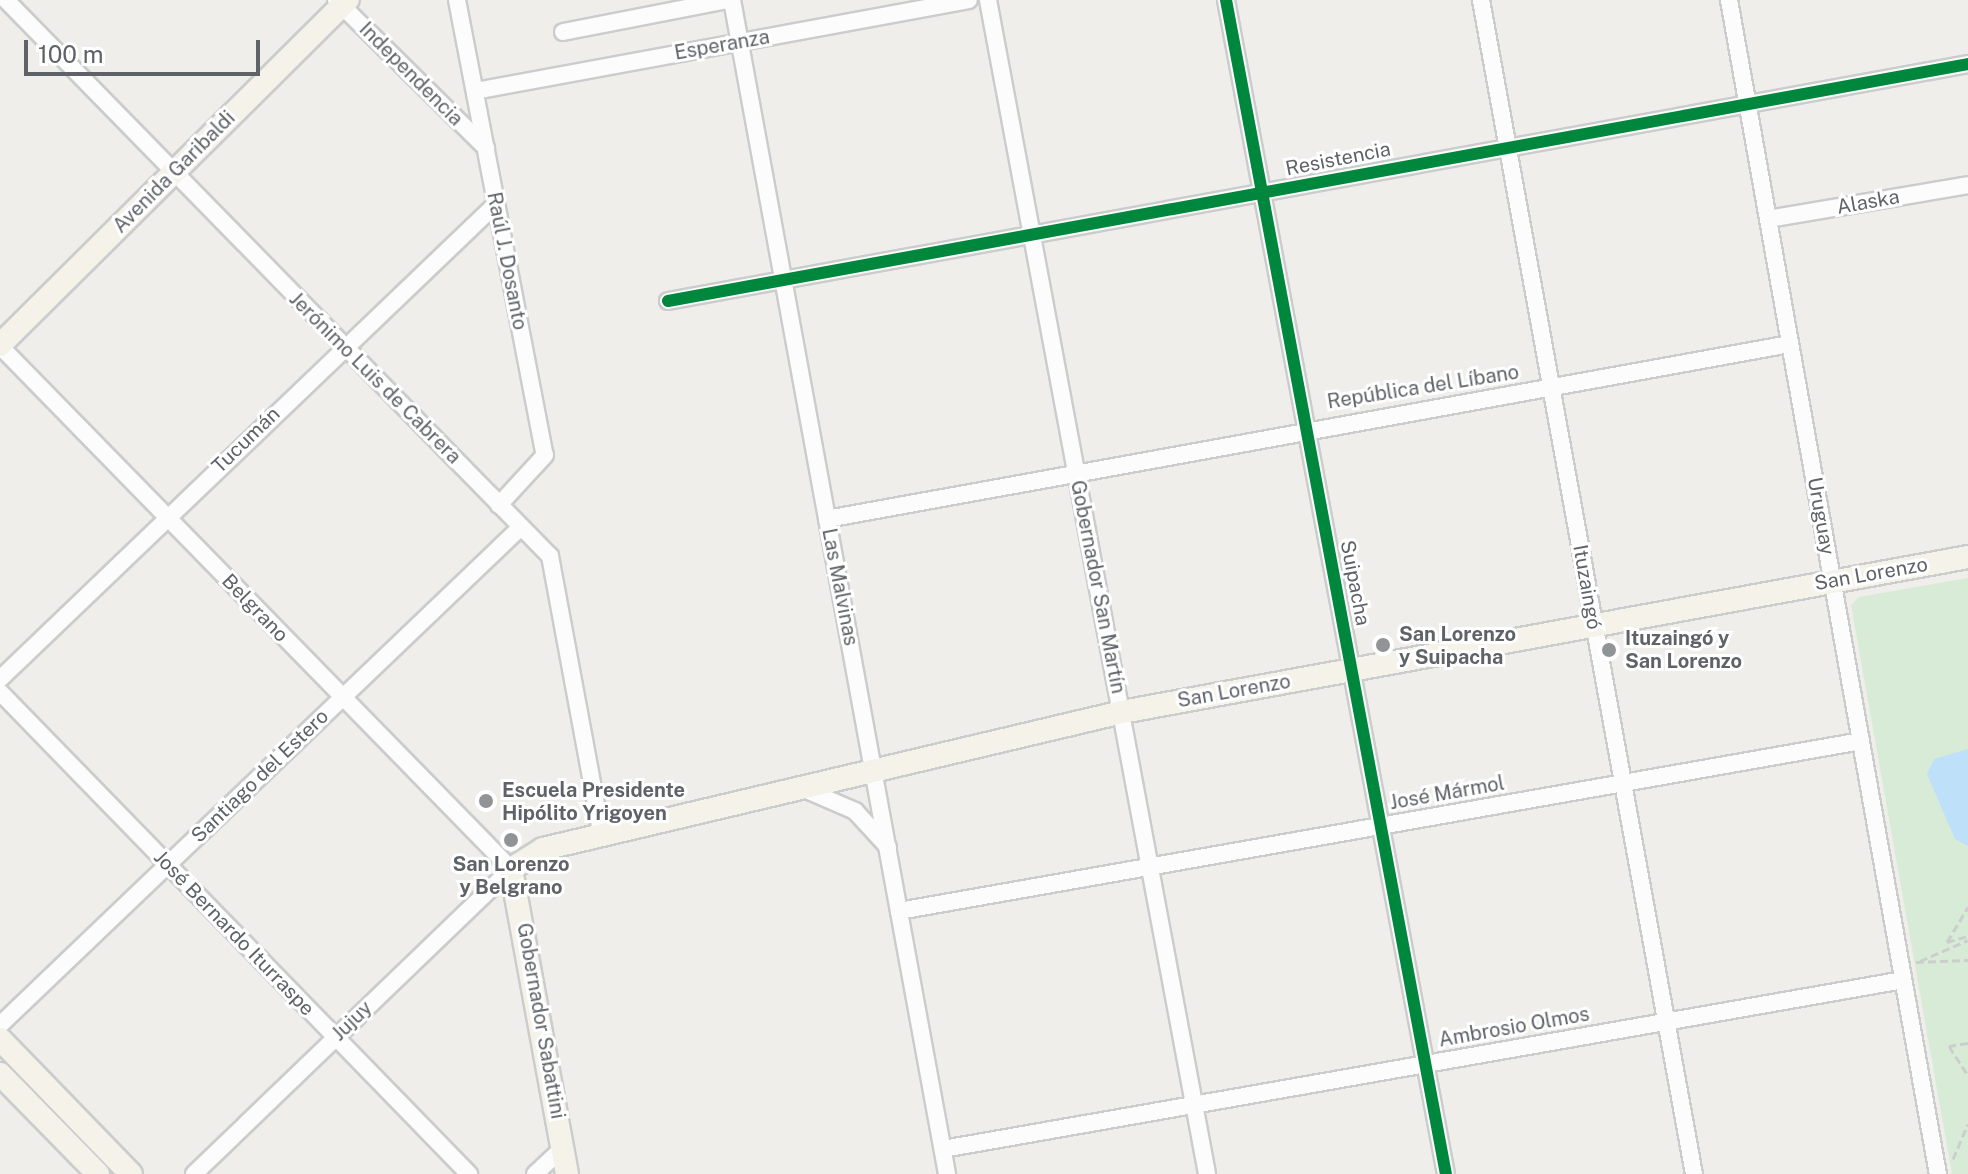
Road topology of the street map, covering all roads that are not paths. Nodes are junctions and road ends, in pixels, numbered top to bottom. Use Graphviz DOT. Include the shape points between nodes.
graph roads {
  1 [pos="6,0"];
  2 [pos="457,0"];
  3 [pos="730,0"];
  4 [pos="969,0"];
  5 [pos="988,0"];
  6 [pos="1226,0"];
  7 [pos="1481,0"];
  8 [pos="1729,0"];
  9 [pos="342,2"];
  10 [pos="563,32"];
  11 [pos="739,41"];
  12 [pos="1968,64"];
  13 [pos="475,91"];
  14 [pos="1749,108"];
  15 [pos="486,148"];
  16 [pos="1508,148"];
  17 [pos="172,174"];
  18 [pos="1968,185"];
  19 [pos="1262,193"];
  20 [pos="495,205"];
  21 [pos="1768,219"];
  22 [pos="1032,232"];
  23 [pos="783,279"];
  24 [pos="668,301"];
  25 [pos="1790,344"];
  26 [pos="0,345"];
  27 [pos="344,346"];
  28 [pos="1551,386"];
  29 [pos="1306,426"];
  30 [pos="1077,474"];
  31 [pos="499,505"];
  32 [pos="166,517"];
  33 [pos="827,519"];
  34 [pos="521,527"];
  35 [pos="1968,557"];
  36 [pos="1832,581"];
  37 [pos="1594,623"];
  38 [pos="1351,670"];
  39 [pos="0,679"];
  40 [pos="0,692"];
  41 [pos="342,697"];
  42 [pos="1122,712"];
  43 [pos="1861,741"];
  44 [pos="874,768"];
  45 [pos="1623,781"];
  46 [pos="791,787"];
  47 [pos="1380,825"];
  48 [pos="601,830"];
  49 [pos="888,848"];
  50 [pos="167,865"];
  51 [pos="1150,868"];
  52 [pos="511,869"];
  53 [pos="899,911"];
  54 [pos="1903,980"];
  55 [pos="1666,1020"];
  56 [pos="0,1025"];
  57 [pos="335,1037"];
  58 [pos="0,1039"];
  59 [pos="1425,1063"];
  60 [pos="0,1074"];
  61 [pos="1194,1102"];
  62 [pos="563,1148"];
  63 [pos="943,1149"];
  64 [pos="98,1174"];
  65 [pos="131,1174"];
  66 [pos="194,1174"];
  67 [pos="469,1174"];
  68 [pos="535,1174"];
  69 [pos="567,1174"];
  70 [pos="947,1174"];
  71 [pos="1207,1174"];
  72 [pos="1446,1174"];
  73 [pos="1694,1174"];
  74 [pos="1938,1174"];
  1 -- 17 [label="street, Jerónimo Luis de Cabrera"];
  2 -- 13 [label="street, Raúl J. Dosanto"];
  3 -- 10 [label="street"];
  3 -- 11 [label="street, Las Malvinas"];
  4 -- 11 [label="street, Esperanza"];
  5 -- 22 [label="street, Gobernador San Martín"];
  6 -- 19 [label="street, Suipacha"];
  7 -- 16 [label="street, Ituzaingó"];
  8 -- 14 [label="street, Uruguay"];
  9 -- 15 [label="street, Independencia"];
  9 -- 17 [label="main road, Avenida Garibaldi"];
  11 -- 13 [label="street, Esperanza"];
  11 -- 23 [label="street, Las Malvinas"];
  12 -- 14 [label="street, Resistencia"];
  13 -- 15 [label="street, Raúl J. Dosanto"];
  14 -- 16 [label="street, Resistencia"];
  14 -- 21 [label="street, Uruguay"];
  15 -- 20 [label="street, Raúl J. Dosanto"];
  16 -- 19 [label="street, Resistencia"];
  16 -- 28 [label="street, Ituzaingó"];
  17 -- 26 [label="main road, Avenida Garibaldi"];
  17 -- 27 [label="street, Jerónimo Luis de Cabrera"];
  18 -- 21 [label="street, Alaska"];
  19 -- 22 [label="street, Resistencia"];
  19 -- 29 [label="street, Suipacha"];
  20 -- 27 [label="street, Tucumán"];
  20 -- 31 [label="street, Raúl J. Dosanto" via="545,455"];
  21 -- 25 [label="street, Uruguay"];
  22 -- 23 [label="street, Resistencia"];
  22 -- 30 [label="street, Gobernador San Martín"];
  23 -- 24 [label="street, Resistencia"];
  23 -- 33 [label="street, Las Malvinas"];
  25 -- 28 [label="street, República del Líbano"];
  25 -- 36 [label="street, Uruguay"];
  26 -- 32 [label="street, Belgrano"];
  27 -- 31 [label="street, Jerónimo Luis de Cabrera"];
  27 -- 32 [label="street, Tucumán"];
  28 -- 29 [label="street, República del Líbano"];
  28 -- 37 [label="street, Ituzaingó"];
  29 -- 30 [label="street, República del Líbano"];
  29 -- 38 [label="street, Suipacha"];
  30 -- 33 [label="street, República del Líbano"];
  30 -- 42 [label="street, Gobernador San Martín"];
  31 -- 34 [label="street, Jerónimo Luis de Cabrera"];
  32 -- 39 [label="street, Tucumán"];
  32 -- 41 [label="street, Belgrano"];
  33 -- 44 [label="street, Las Malvinas"];
  34 -- 41 [label="street, Santiago del Estero"];
  34 -- 48 [label="street, Jerónimo Luis de Cabrera" via="557,569"];
  35 -- 36 [label="main road, San Lorenzo"];
  36 -- 37 [label="main road, San Lorenzo"];
  36 -- 43 [label="street, Uruguay"];
  37 -- 38 [label="main road, San Lorenzo"];
  37 -- 45 [label="street, Ituzaingó"];
  38 -- 42 [label="main road, San Lorenzo"];
  38 -- 47 [label="street, Suipacha"];
  40 -- 50 [label="street, José Bernardo Iturraspe"];
  41 -- 50 [label="street, Santiago del Estero"];
  41 -- 52 [label="street, Belgrano"];
  42 -- 44 [label="main road, San Lorenzo"];
  42 -- 51 [label="street, Gobernador San Martín"];
  43 -- 45 [label="street, José Mármol"];
  43 -- 54 [label="street, Uruguay"];
  44 -- 46 [label="main road, San Lorenzo"];
  44 -- 49 [label="street, Las Malvinas"];
  45 -- 47 [label="street, José Mármol"];
  45 -- 55 [label="street, Ituzaingó"];
  46 -- 48 [label="main road, San Lorenzo"];
  46 -- 49 [label="street" via="838,800"];
  47 -- 51 [label="street, José Mármol"];
  47 -- 59 [label="street, Suipacha"];
  48 -- 52 [label="main road, San Lorenzo" via="543,849"];
  49 -- 53 [label="street, Las Malvinas"];
  50 -- 56 [label="street, Santiago del Estero"];
  50 -- 57 [label="street, José Bernardo Iturraspe"];
  51 -- 53 [label="street, José Mármol"];
  51 -- 61 [label="street, Gobernador San Martín"];
  52 -- 57 [label="street, Jujuy"];
  52 -- 62 [label="main road, Gobernador Sabattini"];
  53 -- 63 [label="street, Las Malvinas"];
  54 -- 55 [label="street, Ambrosio Olmos"];
  54 -- 74 [label="street, Uruguay"];
  55 -- 59 [label="street, Ambrosio Olmos"];
  55 -- 73 [label="street, Ituzaingó"];
  57 -- 66 [label="street, Jujuy"];
  57 -- 67 [label="street, José Bernardo Iturraspe"];
  58 -- 65 [label="main road"];
  59 -- 61 [label="street, Ambrosio Olmos"];
  59 -- 72 [label="street, Suipacha"];
  60 -- 64 [label="main road"];
  61 -- 63 [label="street, Ambrosio Olmos"];
  61 -- 71 [label="street, Gobernador San Martín"];
  62 -- 68 [label="street"];
  62 -- 69 [label="main road, Gobernador Sabattini"];
  63 -- 70 [label="street, Las Malvinas"];
}
